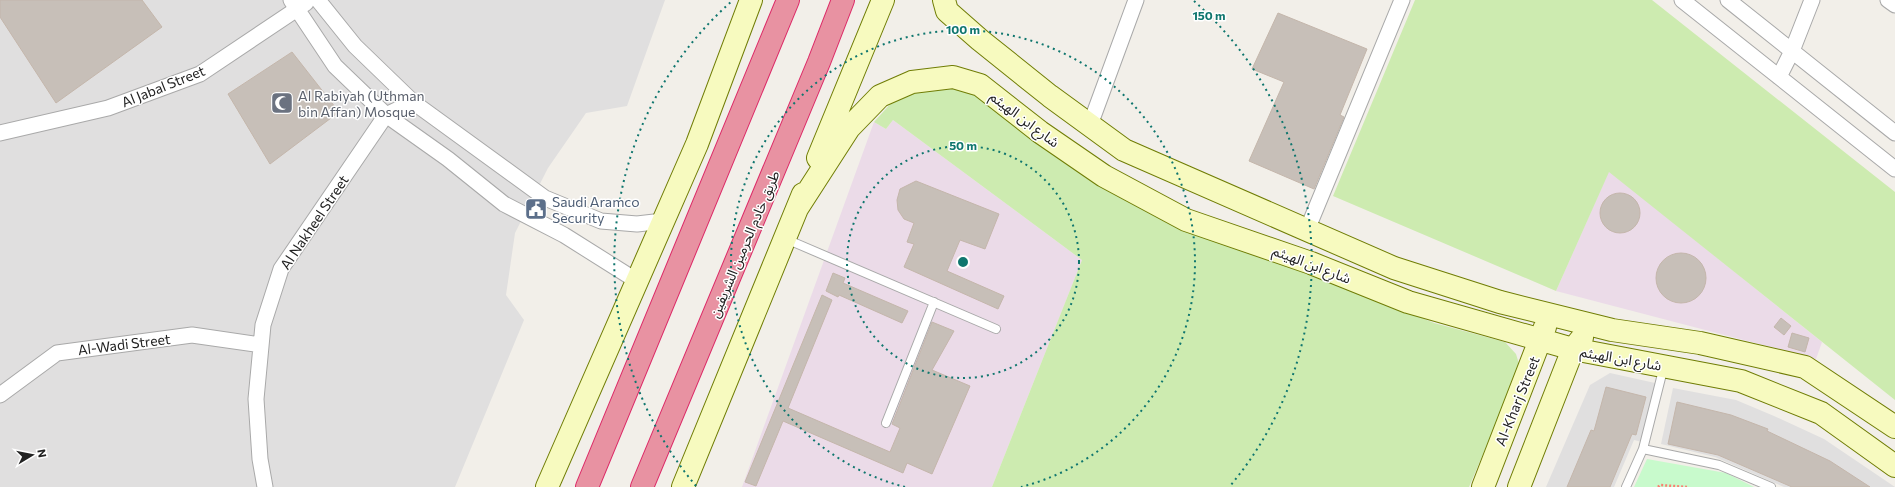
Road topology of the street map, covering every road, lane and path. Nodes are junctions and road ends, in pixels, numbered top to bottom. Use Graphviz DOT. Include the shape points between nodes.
graph roads {
  1 [pos="318,0"];
  2 [pos="751,0"];
  3 [pos="788,0"];
  4 [pos="844,0"];
  5 [pos="882,0"];
  6 [pos="896,0"];
  7 [pos="944,0"];
  8 [pos="1136,0"];
  9 [pos="1402,0"];
  10 [pos="1682,0"];
  11 [pos="1728,0"];
  12 [pos="1812,0"];
  13 [pos="1888,0"];
  14 [pos="300,3"];
  15 [pos="1895,5"];
  16 [pos="1792,51"];
  17 [pos="1779,76"];
  18 [pos="849,82"];
  19 [pos="413,102"];
  20 [pos="386,115"];
  21 [pos="1090,125"];
  22 [pos="1895,133"];
  23 [pos="0,134"];
  24 [pos="1895,169"];
  25 [pos="798,207"];
  26 [pos="663,222"];
  27 [pos="1306,230"];
  28 [pos="785,239"];
  29 [pos="637,280"];
  30 [pos="934,302"];
  31 [pos="1549,314"];
  32 [pos="1592,326"];
  33 [pos="996,329"];
  34 [pos="1541,340"];
  35 [pos="261,345"];
  36 [pos="1573,350"];
  37 [pos="1664,366"];
  38 [pos="0,395"];
  39 [pos="886,423"];
  40 [pos="1895,427"];
  41 [pos="1643,449"];
  42 [pos="1895,466"];
  43 [pos="265,487"];
  44 [pos="547,487"];
  45 [pos="587,487"];
  46 [pos="642,487"];
  47 [pos="683,487"];
  48 [pos="1483,487"];
  49 [pos="1519,487"];
  50 [pos="1626,487"];
  51 [pos="1658,487"];
  52 [pos="1687,487"];
  53 [pos="1771,487"];
  1 -- 19 [label="street" via="355,46"];
  2 -- 26 [label="street" via="697,144"];
  3 -- 45 [label="highway"];
  4 -- 46 [label="highway, طريق خادم الحرمين الشريفين"];
  5 -- 18 [label="street"];
  6 -- 18 [label="street"];
  7 -- 21 [label="street, شارع ابن الهيثم" via="947,11 980,40"];
  8 -- 21 [label="street"];
  9 -- 27 [label="street"];
  10 -- 17 [label="street"];
  11 -- 16 [label="street"];
  12 -- 16 [label="street"];
  13 -- 15 [label="street"];
  14 -- 20 [label="street" via="335,66"];
  14 -- 23 [label="street, Al Jabal Street" via="200,74 108,108"];
  16 -- 17 [label="street"];
  16 -- 22 [label="street"];
  17 -- 24 [label="street"];
  18 -- 25 [label="street"];
  19 -- 20 [label="street"];
  19 -- 26 [label="street" via="545,198 601,221 637,224"];
  20 -- 29 [label="street" via="448,159 504,204 564,235"];
  20 -- 35 [label="street, Al Nakheel Street" via="281,269 263,325"];
  21 -- 27 [label="street, شارع ابن الهيثم" via="1124,150"];
  25 -- 28 [label="street"];
  25 -- 34 [label="street, شارع ابن الهيثم" via="849,128 880,96 912,82 953,77 980,85 1040,132 1104,176 1186,220 1311,263 1408,302"];
  26 -- 29 [label="street"];
  27 -- 31 [label="street, شارع ابن الهيثم" via="1394,268 1500,302"];
  28 -- 30 [label="lane"];
  28 -- 47 [label="street"];
  29 -- 44 [label="street"];
  30 -- 33 [label="lane"];
  30 -- 39 [label="lane"];
  31 -- 32 [label="street, شارع ابن الهيثم"];
  31 -- 34 [label="street, Al-Kharj Street"];
  32 -- 36 [label="street"];
  32 -- 40 [label="street, شارع ابن الهيثم" via="1700,343 1805,367"];
  34 -- 36 [label="street, شارع ابن الهيثم"];
  34 -- 48 [label="street, Al-Kharj Street"];
  35 -- 38 [label="street, Al-Wadi Street" via="192,335 57,353"];
  35 -- 43 [label="street, Al Nakheel Street" via="256,399 260,459"];
  36 -- 37 [label="street, شارع ابن الهيثم"];
  36 -- 49 [label="street"];
  37 -- 41 [label="lane"];
  37 -- 42 [label="street, شارع ابن الهيثم" via="1741,380 1821,413"];
  41 -- 50 [label="lane"];
  41 -- 53 [label="lane" via="1719,465"];
  51 -- 52 [label="path"];
}
